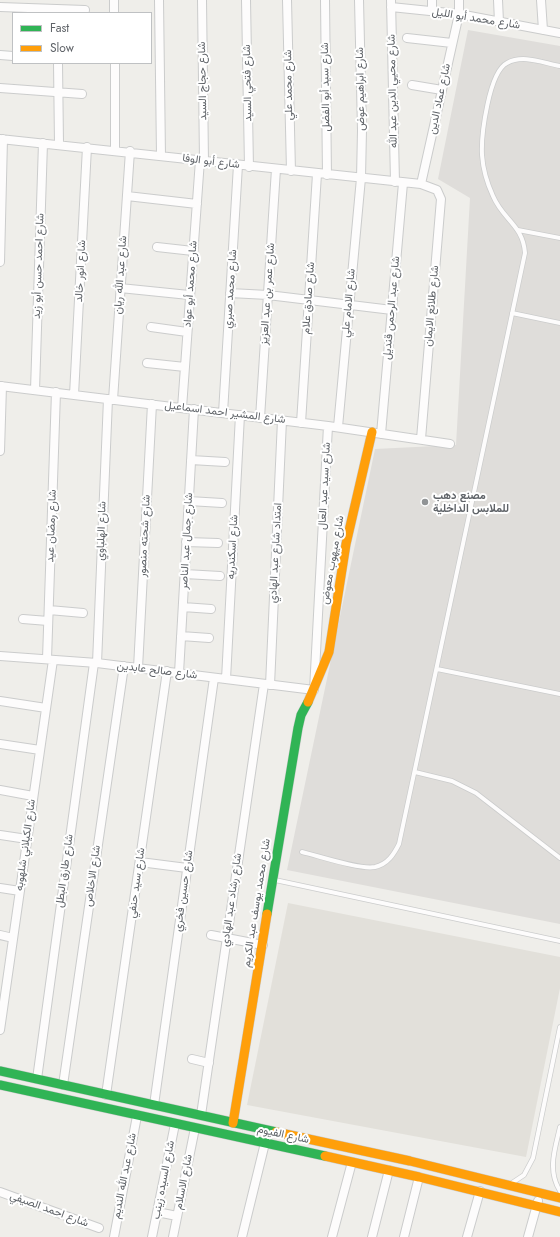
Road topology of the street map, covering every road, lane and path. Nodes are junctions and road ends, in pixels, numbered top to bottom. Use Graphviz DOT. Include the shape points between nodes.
graph roads {
  1 [pos="58,0"];
  2 [pos="114,0"];
  3 [pos="159,0"];
  4 [pos="202,0"];
  5 [pos="246,0"];
  6 [pos="287,0"];
  7 [pos="325,0"];
  8 [pos="359,0"];
  9 [pos="432,0"];
  10 [pos="460,0"];
  11 [pos="498,0"];
  12 [pos="541,0"];
  13 [pos="391,3"];
  14 [pos="0,7"];
  15 [pos="85,10"];
  16 [pos="58,11"];
  17 [pos="432,11"];
  18 [pos="114,12"];
  19 [pos="459,14"];
  20 [pos="499,22"];
  21 [pos="543,30"];
  22 [pos="560,33"];
  23 [pos="407,38"];
  24 [pos="452,43"];
  25 [pos="0,55"];
  26 [pos="12,56"];
  27 [pos="58,64"];
  28 [pos="115,64"];
  29 [pos="560,66"];
  30 [pos="412,85"];
  31 [pos="0,88"];
  32 [pos="442,90"];
  33 [pos="58,92"];
  34 [pos="82,94"];
  35 [pos="2,139"];
  36 [pos="43,143"];
  37 [pos="58,144"];
  38 [pos="87,147"];
  39 [pos="116,150"];
  40 [pos="130,151"];
  41 [pos="161,156"];
  42 [pos="202,161"];
  43 [pos="238,165"];
  44 [pos="249,166"];
  45 [pos="276,169"];
  46 [pos="291,171"];
  47 [pos="317,174"];
  48 [pos="327,175"];
  49 [pos="361,178"];
  50 [pos="399,182"];
  51 [pos="422,184"];
  52 [pos="127,196"];
  53 [pos="197,204"];
  54 [pos="518,230"];
  55 [pos="560,238"];
  56 [pos="157,247"];
  57 [pos="193,251"];
  58 [pos="0,262"];
  59 [pos="120,288"];
  60 [pos="230,293"];
  61 [pos="189,295"];
  62 [pos="268,295"];
  63 [pos="309,300"];
  64 [pos="349,305"];
  65 [pos="392,310"];
  66 [pos="512,313"];
  67 [pos="560,323"];
  68 [pos="151,327"];
  69 [pos="188,332"];
  70 [pos="147,363"];
  71 [pos="185,367"];
  72 [pos="1,386"];
  73 [pos="35,390"];
  74 [pos="56,392"];
  75 [pos="74,395"];
  76 [pos="110,399"];
  77 [pos="152,404"];
  78 [pos="182,408"];
  79 [pos="194,409"];
  80 [pos="223,413"];
  81 [pos="240,415"];
  82 [pos="260,418"];
  83 [pos="282,420"];
  84 [pos="301,423"];
  85 [pos="328,426"];
  86 [pos="338,427"];
  87 [pos="377,433"];
  88 [pos="420,439"];
  89 [pos="450,444"];
  90 [pos="0,451"];
  91 [pos="191,460"];
  92 [pos="225,462"];
  93 [pos="189,501"];
  94 [pos="222,503"];
  95 [pos="186,542"];
  96 [pos="218,543"];
  97 [pos="185,574"];
  98 [pos="220,576"];
  99 [pos="183,607"];
  100 [pos="212,609"];
  101 [pos="49,610"];
  102 [pos="83,613"];
  103 [pos="23,619"];
  104 [pos="48,621"];
  105 [pos="181,636"];
  106 [pos="208,638"];
  107 [pos="0,656"];
  108 [pos="50,660"];
  109 [pos="96,663"];
  110 [pos="124,666"];
  111 [pos="138,668"];
  112 [pos="437,669"];
  113 [pos="167,671"];
  114 [pos="179,673"];
  115 [pos="214,678"];
  116 [pos="226,679"];
  117 [pos="267,684"];
  118 [pos="314,690"];
  119 [pos="560,694"];
  120 [pos="0,701"];
  121 [pos="46,708"];
  122 [pos="0,744"];
  123 [pos="40,750"];
  124 [pos="414,772"];
  125 [pos="0,790"];
  126 [pos="33,796"];
  127 [pos="0,835"];
  128 [pos="27,839"];
  129 [pos="302,852"];
  130 [pos="560,858"];
  131 [pos="140,862"];
  132 [pos="187,868"];
  133 [pos="273,879"];
  134 [pos="0,888"];
  135 [pos="20,891"];
  136 [pos="0,935"];
  137 [pos="211,935"];
  138 [pos="13,938"];
  139 [pos="227,938"];
  140 [pos="560,941"];
  141 [pos="263,945"];
  142 [pos="3,982"];
  143 [pos="560,1027"];
  144 [pos="0,1030"];
  145 [pos="192,1059"];
  146 [pos="209,1063"];
  147 [pos="0,1072"];
  148 [pos="37,1080"];
  149 [pos="0,1085"];
  150 [pos="63,1085"];
  151 [pos="106,1095"];
  152 [pos="154,1105"];
  153 [pos="137,1116"];
  154 [pos="201,1116"];
  155 [pos="234,1122"];
  156 [pos="175,1124"];
  157 [pos="560,1127"];
  158 [pos="195,1128"];
  159 [pos="265,1143"];
  160 [pos="352,1162"];
  161 [pos="389,1170"];
  162 [pos="419,1177"];
  163 [pos="509,1185"];
  164 [pos="480,1191"];
  165 [pos="560,1191"];
  166 [pos="0,1192"];
  167 [pos="540,1193"];
  168 [pos="560,1198"];
  169 [pos="537,1205"];
  170 [pos="157,1212"];
  171 [pos="560,1212"];
  172 [pos="178,1216"];
  173 [pos="99,1228"];
  174 [pos="114,1237"];
  175 [pos="152,1237"];
  176 [pos="173,1237"];
  177 [pos="242,1237"];
  178 [pos="332,1237"];
  179 [pos="372,1237"];
  180 [pos="404,1237"];
  181 [pos="467,1237"];
  182 [pos="528,1237"];
  1 -- 16 [label="street"];
  2 -- 18 [label="street"];
  3 -- 41 [label="street"];
  4 -- 42 [label="street, شارع حجاج السيد"];
  5 -- 44 [label="street, شارع فتحي السيد"];
  6 -- 46 [label="street, شارع محمد علي"];
  7 -- 48 [label="street, شارع سيد أبو الفضل"];
  8 -- 49 [label="street, شارع ابراهيم عوض"];
  9 -- 17 [label="street"];
  10 -- 19 [label="street, شارع عماد الدين"];
  11 -- 20 [label="street"];
  12 -- 21 [label="street"];
  13 -- 17 [label="street, شارع محمد أبو الليل"];
  13 -- 50 [label="street, شارع محيي الدين عبد الله"];
  14 -- 16 [label="street"];
  15 -- 16 [label="street"];
  17 -- 19 [label="street, شارع محمد أبو الليل"];
  19 -- 20 [label="street, شارع محمد أبو الليل"];
  19 -- 24 [label="street, شارع عماد الدين"];
  20 -- 21 [label="street, شارع محمد أبو الليل"];
  21 -- 22 [label="street, شارع محمد أبو الليل"];
  23 -- 24 [label="street"];
  24 -- 32 [label="street, شارع عماد الدين"];
  25 -- 26 [label="street"];
  27 -- 33 [label="street"];
  28 -- 39 [label="street"];
  29 -- 54 [label="lane" via="516,59 505,64 497,72 493,83 483,134 482,156 493,197 504,215"];
  30 -- 32 [label="street"];
  31 -- 33 [label="street"];
  32 -- 51 [label="street, شارع عماد الدين"];
  33 -- 34 [label="street"];
  33 -- 37 [label="street"];
  35 -- 36 [label="street, شارع أبو الوفا"];
  35 -- 58 [label="street"];
  36 -- 37 [label="street, شارع أبو الوفا"];
  36 -- 73 [label="street, شارع احمد حسن أبو زيد"];
  37 -- 38 [label="street, شارع أبو الوفا"];
  38 -- 39 [label="street, شارع أبو الوفا"];
  38 -- 75 [label="street, شارع انور خالد"];
  39 -- 40 [label="street, شارع أبو الوفا"];
  40 -- 41 [label="street, شارع أبو الوفا"];
  40 -- 52 [label="street, شارع عبد الله ريان"];
  41 -- 42 [label="street, شارع أبو الوفا"];
  42 -- 43 [label="street, شارع أبو الوفا"];
  42 -- 53 [label="street, شارع محمد أبو عواد"];
  43 -- 44 [label="street, شارع أبو الوفا"];
  43 -- 60 [label="street, شارع محمد صبري"];
  44 -- 45 [label="street, شارع أبو الوفا"];
  45 -- 46 [label="street, شارع أبو الوفا"];
  45 -- 62 [label="street, شارع عمر بن عبد العزيز"];
  46 -- 47 [label="street, شارع أبو الوفا"];
  47 -- 48 [label="street, شارع أبو الوفا"];
  47 -- 63 [label="street, شارع صادق علام"];
  48 -- 49 [label="street, شارع أبو الوفا"];
  49 -- 50 [label="street, شارع أبو الوفا"];
  49 -- 64 [label="street, شارع الامام علي"];
  50 -- 51 [label="street, شارع أبو الوفا"];
  50 -- 65 [label="street, شارع عبد الرحمن قنديل"];
  51 -- 88 [label="street, شارع طلائع الايمان" via="437,190 441,199"];
  52 -- 53 [label="street"];
  52 -- 59 [label="street, شارع عبد الله ريان"];
  53 -- 57 [label="street, شارع محمد أبو عواد"];
  54 -- 55 [label="lane"];
  54 -- 66 [label="lane" via="524,241 525,253"];
  56 -- 57 [label="street"];
  57 -- 61 [label="street, شارع محمد أبو عواد"];
  59 -- 61 [label="street"];
  59 -- 76 [label="street, شارع عبد الله ريان"];
  60 -- 62 [label="street"];
  60 -- 80 [label="street, شارع محمد صبري"];
  61 -- 69 [label="street, شارع محمد أبو عواد"];
  62 -- 63 [label="street"];
  62 -- 82 [label="street, شارع عمر بن عبد العزيز"];
  63 -- 64 [label="street"];
  63 -- 84 [label="street, شارع صادق علام"];
  64 -- 65 [label="street"];
  64 -- 86 [label="street, شارع الامام علي"];
  65 -- 87 [label="street, شارع عبد الرحمن قنديل"];
  66 -- 67 [label="lane"];
  66 -- 112 [label="lane"];
  68 -- 69 [label="street"];
  69 -- 71 [label="street, شارع محمد أبو عواد"];
  70 -- 71 [label="street"];
  71 -- 78 [label="street, شارع محمد أبو عواد"];
  72 -- 73 [label="street, شارع المشير احمد اسماعيل"];
  72 -- 90 [label="street"];
  73 -- 74 [label="street, شارع المشير احمد اسماعيل"];
  74 -- 75 [label="street, شارع المشير احمد اسماعيل"];
  74 -- 101 [label="street, شارع رمضان عيد"];
  75 -- 76 [label="street, شارع المشير احمد اسماعيل"];
  76 -- 77 [label="street, شارع المشير احمد اسماعيل"];
  76 -- 109 [label="street, شارع الهلباوي"];
  77 -- 78 [label="street, شارع المشير احمد اسماعيل"];
  77 -- 111 [label="street, شارع شحته منصور"];
  78 -- 79 [label="street, شارع المشير احمد اسماعيل"];
  79 -- 80 [label="street, شارع المشير احمد اسماعيل"];
  79 -- 91 [label="street, شارع جمال عبد الناصر"];
  80 -- 81 [label="street, شارع المشير احمد اسماعيل"];
  81 -- 82 [label="street, شارع المشير احمد اسماعيل"];
  81 -- 116 [label="street, شارع اسكندريه"];
  82 -- 83 [label="street, شارع المشير احمد اسماعيل"];
  83 -- 84 [label="street, شارع المشير احمد اسماعيل"];
  83 -- 117 [label="street, امتداد شارع عبد الهادي"];
  84 -- 85 [label="street, شارع المشير احمد اسماعيل"];
  85 -- 86 [label="street, شارع المشير احمد اسماعيل"];
  85 -- 118 [label="street, شارع سيد عبد العال"];
  86 -- 87 [label="street, شارع المشير احمد اسماعيل"];
  87 -- 88 [label="street, شارع المشير احمد اسماعيل"];
  87 -- 118 [label="street, شارع ميهوب معوض" via="346,544 329,652"];
  88 -- 89 [label="street, شارع المشير احمد اسماعيل"];
  91 -- 92 [label="street"];
  91 -- 93 [label="street, شارع جمال عبد الناصر"];
  93 -- 94 [label="street"];
  93 -- 95 [label="street, شارع جمال عبد الناصر"];
  95 -- 96 [label="street"];
  95 -- 97 [label="street, شارع جمال عبد الناصر"];
  97 -- 98 [label="street"];
  97 -- 99 [label="street, شارع جمال عبد الناصر"];
  99 -- 100 [label="street"];
  99 -- 105 [label="street, شارع جمال عبد الناصر"];
  101 -- 102 [label="street"];
  101 -- 104 [label="street, شارع رمضان عيد"];
  103 -- 104 [label="street"];
  104 -- 108 [label="street, شارع رمضان عيد"];
  105 -- 106 [label="street"];
  105 -- 114 [label="street, شارع جمال عبد الناصر"];
  107 -- 108 [label="street, شارع صالح عابدين"];
  108 -- 109 [label="street, شارع صالح عابدين"];
  108 -- 121 [label="street, شارع الكيلاني شلهوبه"];
  109 -- 110 [label="street, شارع صالح عابدين"];
  109 -- 148 [label="street, شارع طارق البطل"];
  110 -- 111 [label="street, شارع صالح عابدين"];
  110 -- 150 [label="street, شارع الاخلاص"];
  111 -- 113 [label="street, شارع صالح عابدين"];
  112 -- 119 [label="lane"];
  112 -- 124 [label="lane"];
  113 -- 114 [label="street, شارع صالح عابدين"];
  113 -- 131 [label="street, شارع سيد حنفي"];
  114 -- 115 [label="street, شارع صالح عابدين"];
  115 -- 116 [label="street, شارع صالح عابدين"];
  115 -- 132 [label="street, شارع حسين فخري"];
  116 -- 117 [label="street, شارع صالح عابدين"];
  117 -- 118 [label="street, شارع صالح عابدين"];
  117 -- 139 [label="street, شارع رشاد عبد الهادي"];
  118 -- 133 [label="street, شارع محمد يوسف عبد الكريم" via="301,714"];
  120 -- 121 [label="street"];
  121 -- 123 [label="street, شارع الكيلاني شلهوبه"];
  122 -- 123 [label="street"];
  123 -- 126 [label="street, شارع الكيلاني شلهوبه"];
  124 -- 129 [label="lane" via="398,844 394,854 386,862 375,867 363,867"];
  124 -- 130 [label="lane" via="452,781 476,793"];
  125 -- 126 [label="street"];
  126 -- 128 [label="street, شارع الكيلاني شلهوبه"];
  127 -- 128 [label="street"];
  128 -- 135 [label="street, شارع الكيلاني شلهوبه"];
  131 -- 132 [label="street"];
  131 -- 151 [label="street, شارع سيد حنفي"];
  132 -- 152 [label="street, شارع حسين فخري"];
  133 -- 140 [label="lane"];
  133 -- 141 [label="street, شارع محمد يوسف عبد الكريم"];
  134 -- 135 [label="street"];
  135 -- 138 [label="street, شارع الكيلاني شلهوبه"];
  136 -- 138 [label="street"];
  137 -- 139 [label="street"];
  138 -- 142 [label="street, شارع الكيلاني شلهوبه"];
  139 -- 141 [label="street"];
  139 -- 146 [label="street, شارع رشاد عبد الهادي"];
  141 -- 155 [label="street, شارع محمد يوسف عبد الكريم"];
  142 -- 144 [label="street, شارع الكيلاني شلهوبه"];
  143 -- 163 [label="lane" via="531,1162 524,1175"];
  145 -- 146 [label="street"];
  146 -- 154 [label="street, شارع رشاد عبد الهادي"];
  147 -- 148 [label="street, شارع الفيوم"];
  148 -- 150 [label="street, شارع الفيوم"];
  149 -- 153 [label="street, شارع الفيوم"];
  150 -- 151 [label="street, شارع الفيوم"];
  151 -- 152 [label="street, شارع الفيوم"];
  152 -- 154 [label="street, شارع الفيوم"];
  153 -- 156 [label="street, شارع الفيوم"];
  153 -- 174 [label="street, شارع عبد الله النديم"];
  154 -- 155 [label="street, شارع الفيوم"];
  155 -- 163 [label="street, شارع الفيوم"];
  156 -- 158 [label="street, شارع الفيوم"];
  156 -- 170 [label="street, شارع السيده زينب"];
  157 -- 165 [label="lane" via="552,1173"];
  158 -- 159 [label="street, شارع الفيوم"];
  158 -- 172 [label="street, شارع الاسلام"];
  159 -- 160 [label="street, شارع الفيوم"];
  159 -- 177 [label="street"];
  160 -- 161 [label="street, شارع الفيوم"];
  160 -- 178 [label="street"];
  161 -- 162 [label="street, شارع الفيوم"];
  161 -- 179 [label="street"];
  162 -- 164 [label="street, شارع الفيوم"];
  162 -- 180 [label="street"];
  163 -- 167 [label="street, شارع الفيوم"];
  164 -- 169 [label="street, شارع الفيوم"];
  164 -- 181 [label="street"];
  166 -- 173 [label="street, شارع احمد الصيفي"];
  167 -- 168 [label="street, شارع الفيوم"];
  167 -- 169 [label="street"];
  169 -- 171 [label="street, شارع الفيوم"];
  169 -- 182 [label="street"];
  170 -- 172 [label="street"];
  170 -- 175 [label="street, شارع السيده زينب"];
  172 -- 176 [label="street, شارع الاسلام"];
}
